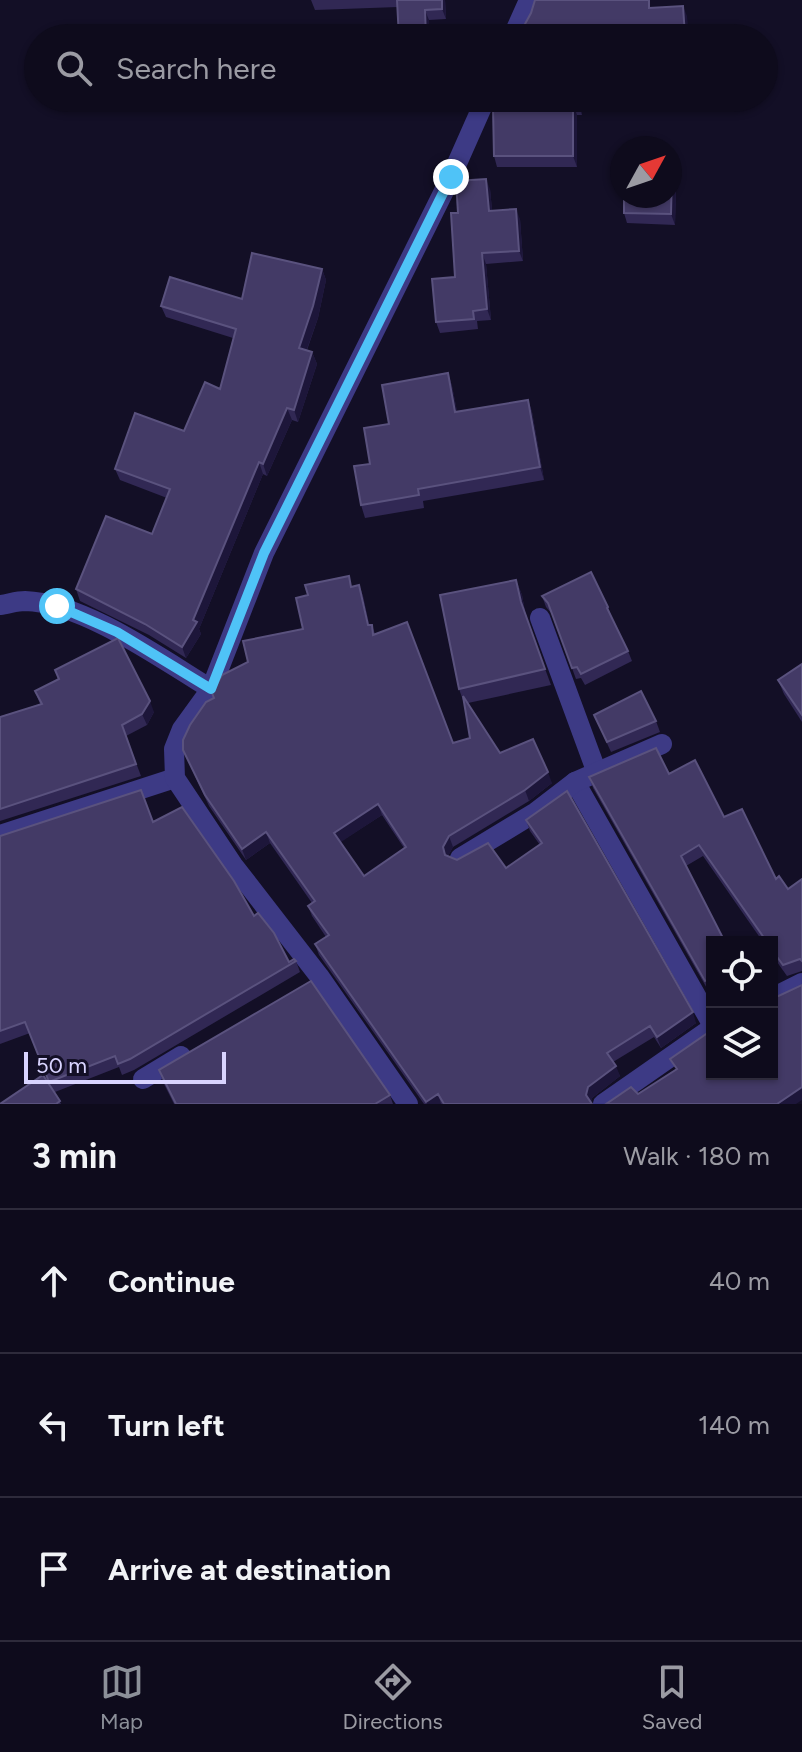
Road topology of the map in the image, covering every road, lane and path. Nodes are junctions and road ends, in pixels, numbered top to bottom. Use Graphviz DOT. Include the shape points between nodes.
graph roads {
  1 [pos="529,0"];
  2 [pos="518,24"];
  3 [pos="480,112"];
  4 [pos="0,605"];
  5 [pos="540,618"];
  6 [pos="211,689"];
  7 [pos="662,744"];
  8 [pos="597,773"];
  9 [pos="175,778"];
  10 [pos="575,782"];
  11 [pos="0,835"];
  12 [pos="460,858"];
  13 [pos="802,983"];
  14 [pos="778,995"];
  15 [pos="706,1015"];
  16 [pos="706,1030"];
  17 [pos="197,1047"];
  18 [pos="143,1079"];
  19 [pos="408,1104"];
  20 [pos="603,1104"];
  1 -- 2 [label="street"];
  3 -- 6 [label="street" via="264,553"];
  4 -- 6 [label="street" via="23,601 57,606 117,632"];
  5 -- 8 [label="street"];
  6 -- 9 [label="street" via="182,729 174,749"];
  7 -- 8 [label="street"];
  8 -- 10 [label="street"];
  9 -- 11 [label="street"];
  9 -- 19 [label="street" via="312,980"];
  10 -- 12 [label="street"];
  10 -- 15 [label="street"];
  13 -- 14 [label="street"];
  16 -- 20 [label="street"];
  17 -- 18 [label="street"];
}
